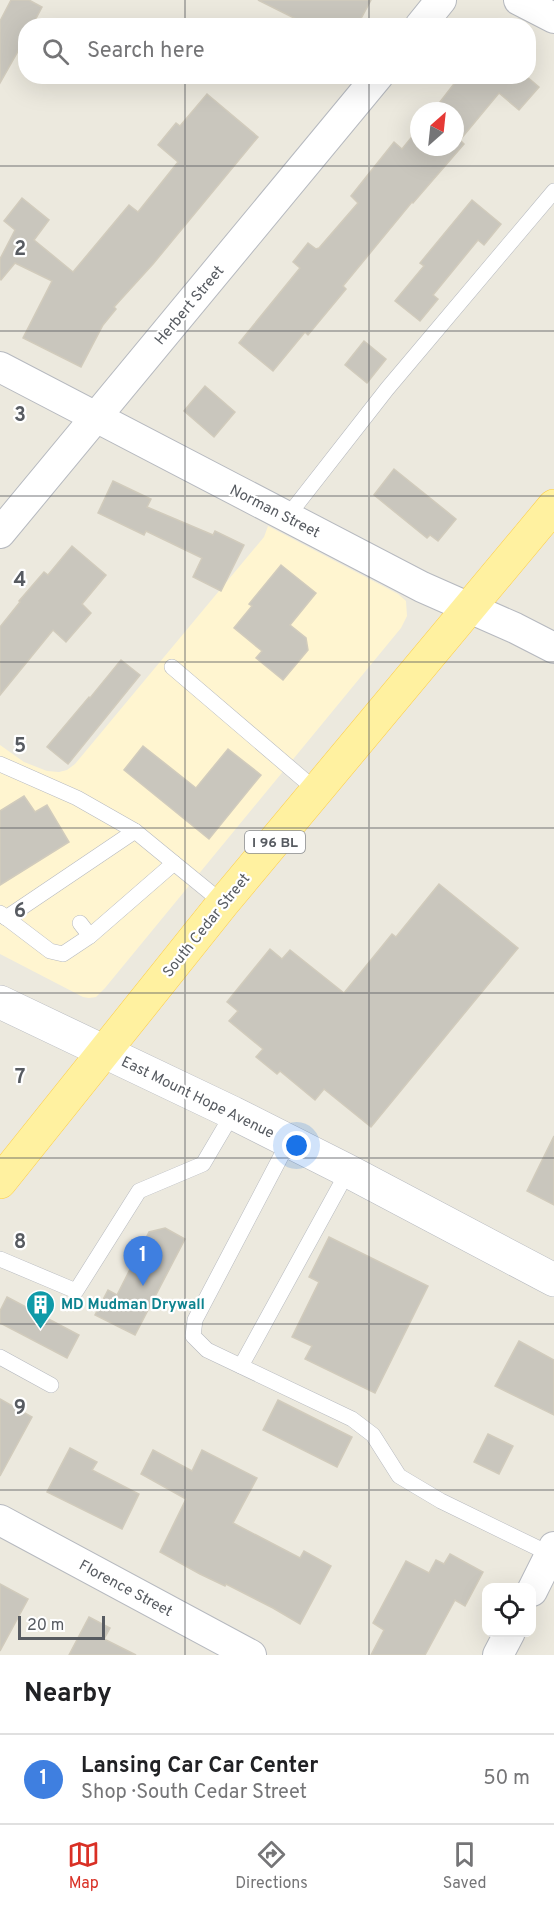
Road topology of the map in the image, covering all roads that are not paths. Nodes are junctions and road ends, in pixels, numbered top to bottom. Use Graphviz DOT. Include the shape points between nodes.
graph roads {
  1 [pos="441,0"];
  2 [pos="519,0"];
  3 [pos="426,18"];
  4 [pos="554,18"];
  5 [pos="371,84"];
  6 [pos="554,191"];
  7 [pos="0,367"];
  8 [pos="96,417"];
  9 [pos="554,506"];
  10 [pos="287,517"];
  11 [pos="0,533"];
  12 [pos="468,608"];
  13 [pos="554,648"];
  14 [pos="172,667"];
  15 [pos="0,764"];
  16 [pos="317,791"];
  17 [pos="135,831"];
  18 [pos="174,863"];
  19 [pos="224,903"];
  20 [pos="3,916"];
  21 [pos="80,923"];
  22 [pos="90,936"];
  23 [pos="0,1002"];
  24 [pos="105,1052"];
  25 [pos="233,1113"];
  26 [pos="289,1141"];
  27 [pos="348,1171"];
  28 [pos="0,1182"];
  29 [pos="0,1259"];
  30 [pos="554,1280"];
  31 [pos="0,1357"];
  32 [pos="241,1366"];
  33 [pos="51,1385"];
  34 [pos="0,1520"];
  35 [pos="552,1550"];
  36 [pos="535,1583"];
  37 [pos="507,1637"];
  38 [pos="251,1655"];
  39 [pos="498,1655"];
  1 -- 3 [label="street"];
  2 -- 4 [label="street"];
  5 -- 8 [label="street, Herbert Street"];
  6 -- 10 [label="lane" via="387,388"];
  7 -- 8 [label="street, Norman Street"];
  8 -- 10 [label="street, Norman Street"];
  8 -- 11 [label="street, Herbert Street"];
  9 -- 12 [label="main road, South Cedar Street / I 96 BL"];
  10 -- 12 [label="street, Norman Street"];
  12 -- 13 [label="street, Norman Street"];
  12 -- 16 [label="main road, South Cedar Street / I 96 BL"];
  14 -- 16 [label="lane"];
  15 -- 17 [label="lane" via="77,798"];
  16 -- 19 [label="main road, South Cedar Street / I 96 BL"];
  17 -- 18 [label="lane"];
  17 -- 20 [label="lane" via="54,893"];
  18 -- 19 [label="lane"];
  18 -- 22 [label="lane" via="112,910"];
  19 -- 24 [label="main road, South Cedar Street / I 96 BL"];
  20 -- 22 [label="lane" via="50,951 63,954"];
  21 -- 22 [label="lane"];
  23 -- 24 [label="street, East Mount Hope Avenue"];
  24 -- 25 [label="street, East Mount Hope Avenue"];
  24 -- 28 [label="main road, South Cedar Street / I 96 BL"];
  25 -- 26 [label="street, East Mount Hope Avenue"];
  25 -- 29 [label="lane" via="202,1164 139,1191 76,1292"];
  26 -- 27 [label="street, East Mount Hope Avenue"];
  26 -- 32 [label="lane" via="195,1320 193,1336 207,1350"];
  27 -- 30 [label="street, East Mount Hope Avenue"];
  27 -- 32 [label="lane"];
  31 -- 33 [label="lane"];
  32 -- 35 [label="lane" via="352,1419 374,1435 399,1476 441,1501"];
  34 -- 38 [label="street, Florence Street"];
  35 -- 36 [label="street"];
  37 -- 39 [label="street"];
}
